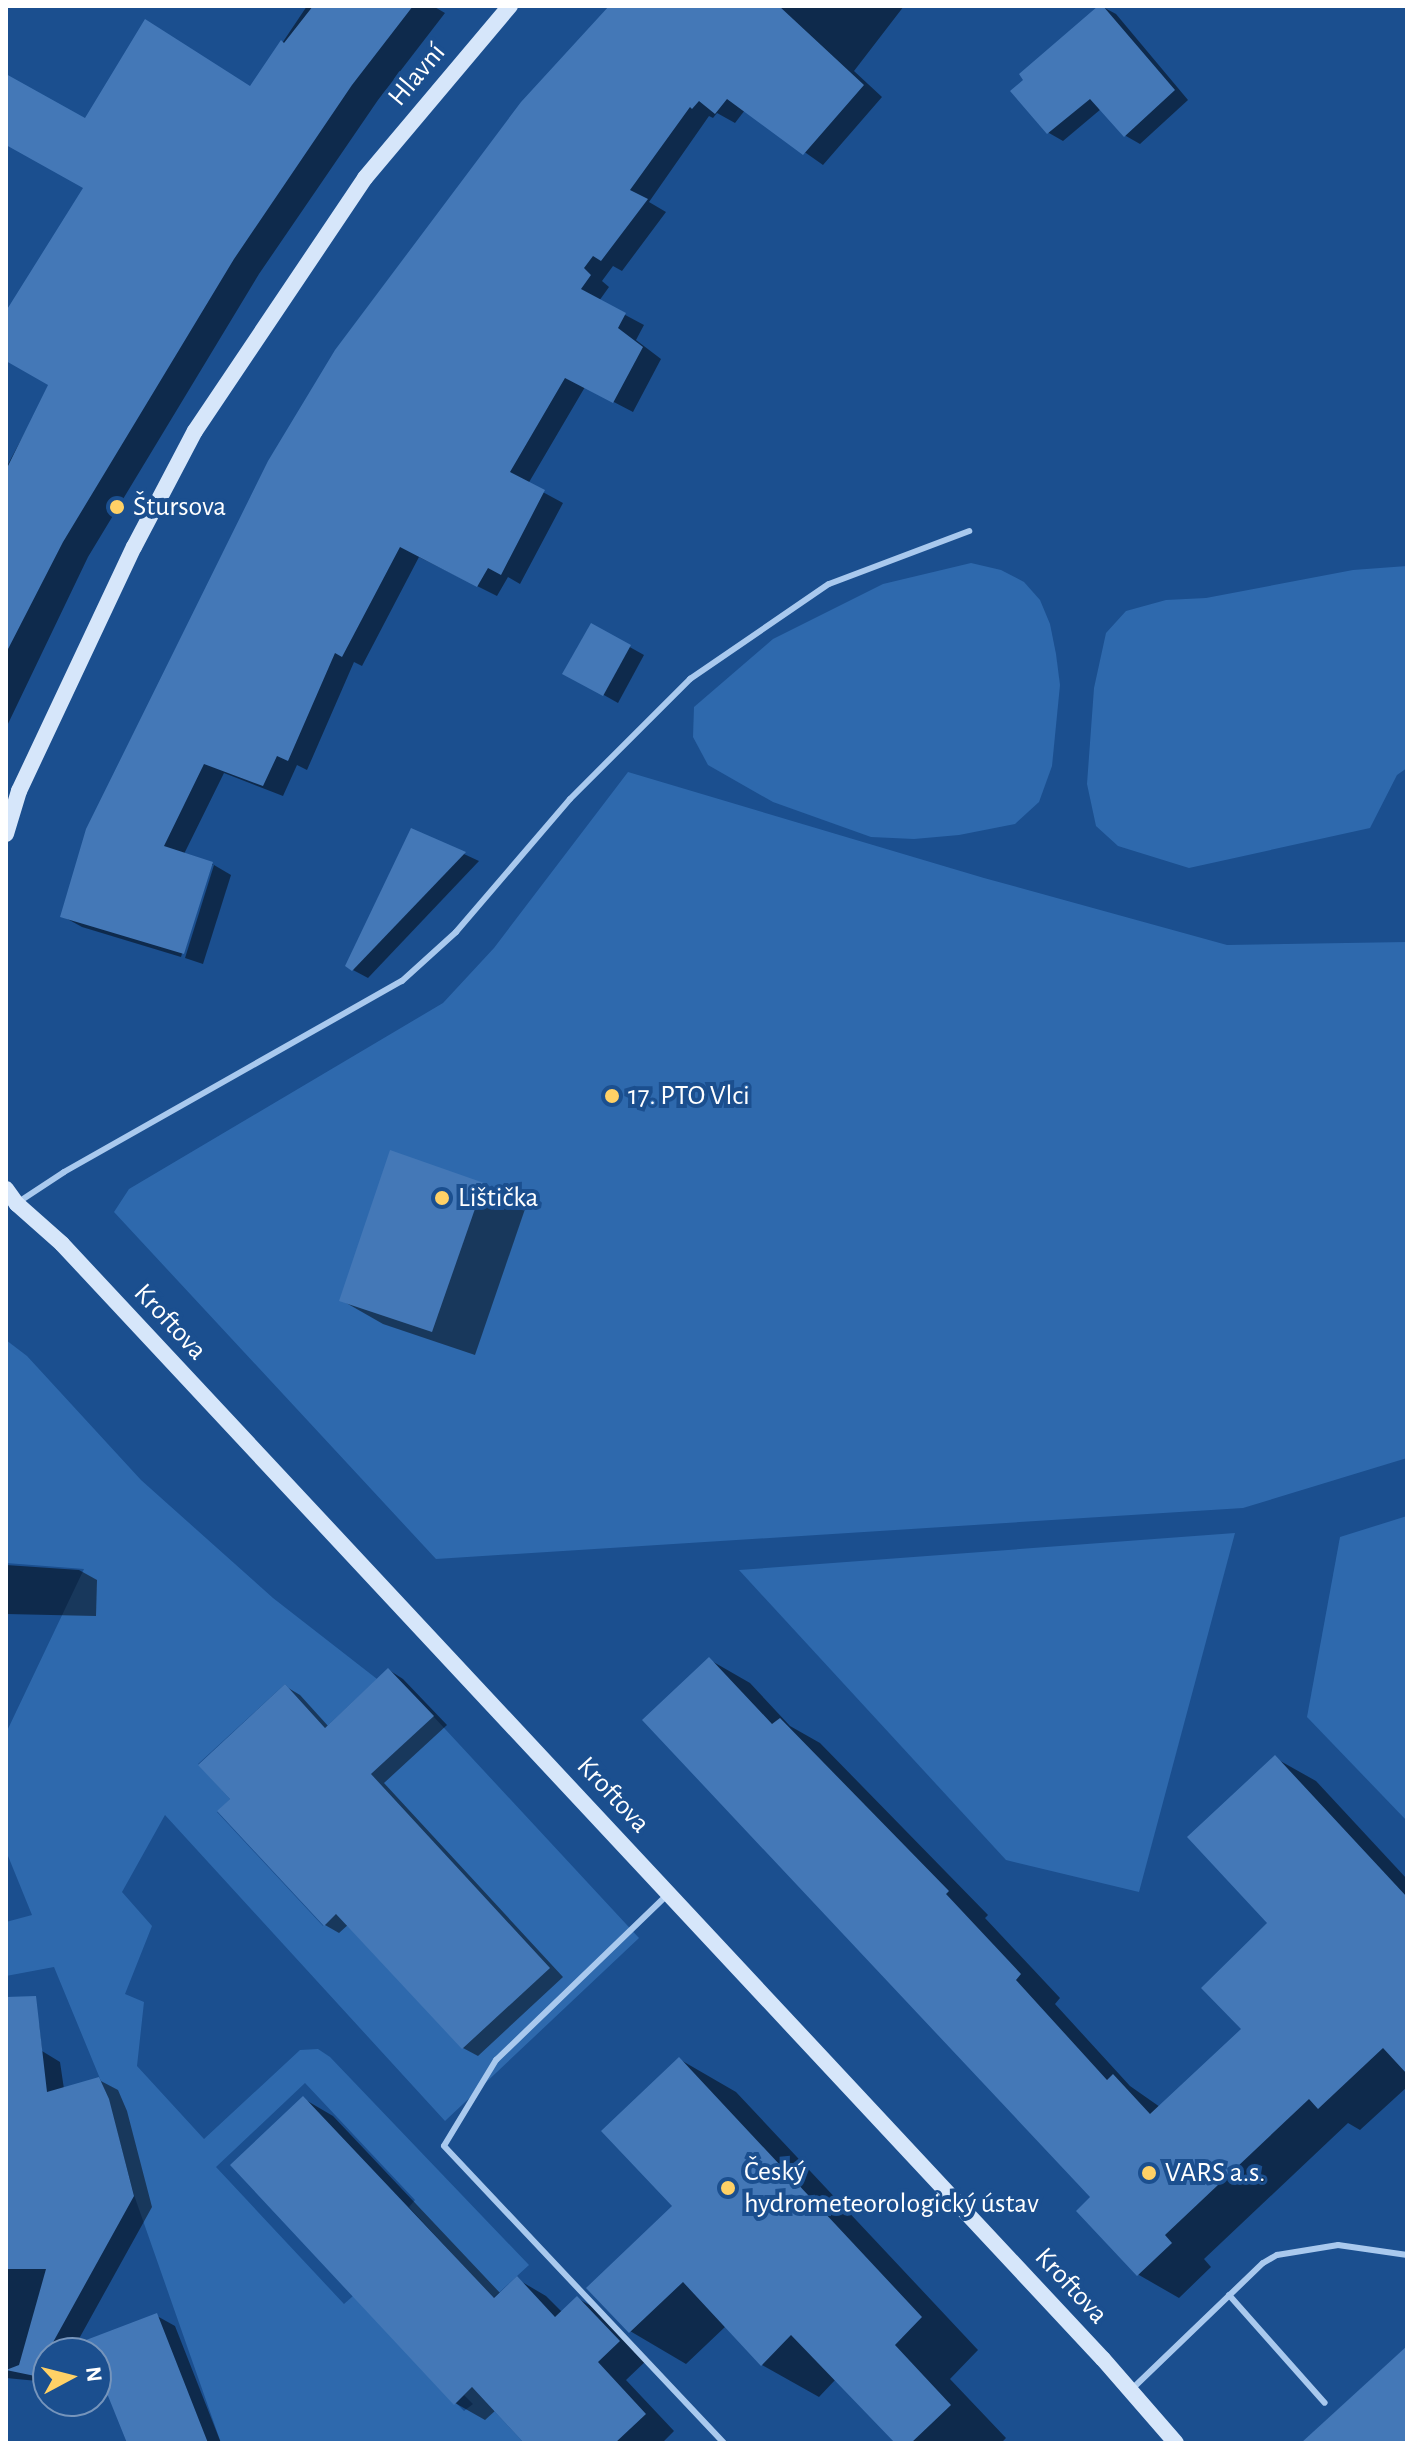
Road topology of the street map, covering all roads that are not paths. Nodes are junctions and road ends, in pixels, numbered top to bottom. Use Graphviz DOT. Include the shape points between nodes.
graph roads {
  1 [pos="510,6"];
  2 [pos="969,531"];
  3 [pos="6,834"];
  4 [pos="6,1189"];
  5 [pos="17,1204"];
  6 [pos="669,1893"];
  7 [pos="1407,2255"];
  8 [pos="1229,2295"];
  9 [pos="1131,2389"];
  10 [pos="1325,2403"];
  11 [pos="724,2443"];
  12 [pos="1176,2443"];
  1 -- 3 [label="street, Hlavní" via="365,178 195,431 19,791"];
  2 -- 5 [label="lane" via="829,584 690,679 570,799 456,932 402,981 64,1172"];
  4 -- 5 [label="street, Kroftova"];
  5 -- 6 [label="street, Kroftova" via="62,1244"];
  6 -- 9 [label="street, Kroftova"];
  6 -- 11 [label="lane" via="496,2060 444,2146"];
  7 -- 8 [label="lane" via="1338,2245 1300,2249 1263,2263"];
  8 -- 9 [label="lane"];
  8 -- 10 [label="lane"];
  9 -- 12 [label="street, Kroftova"];
}
